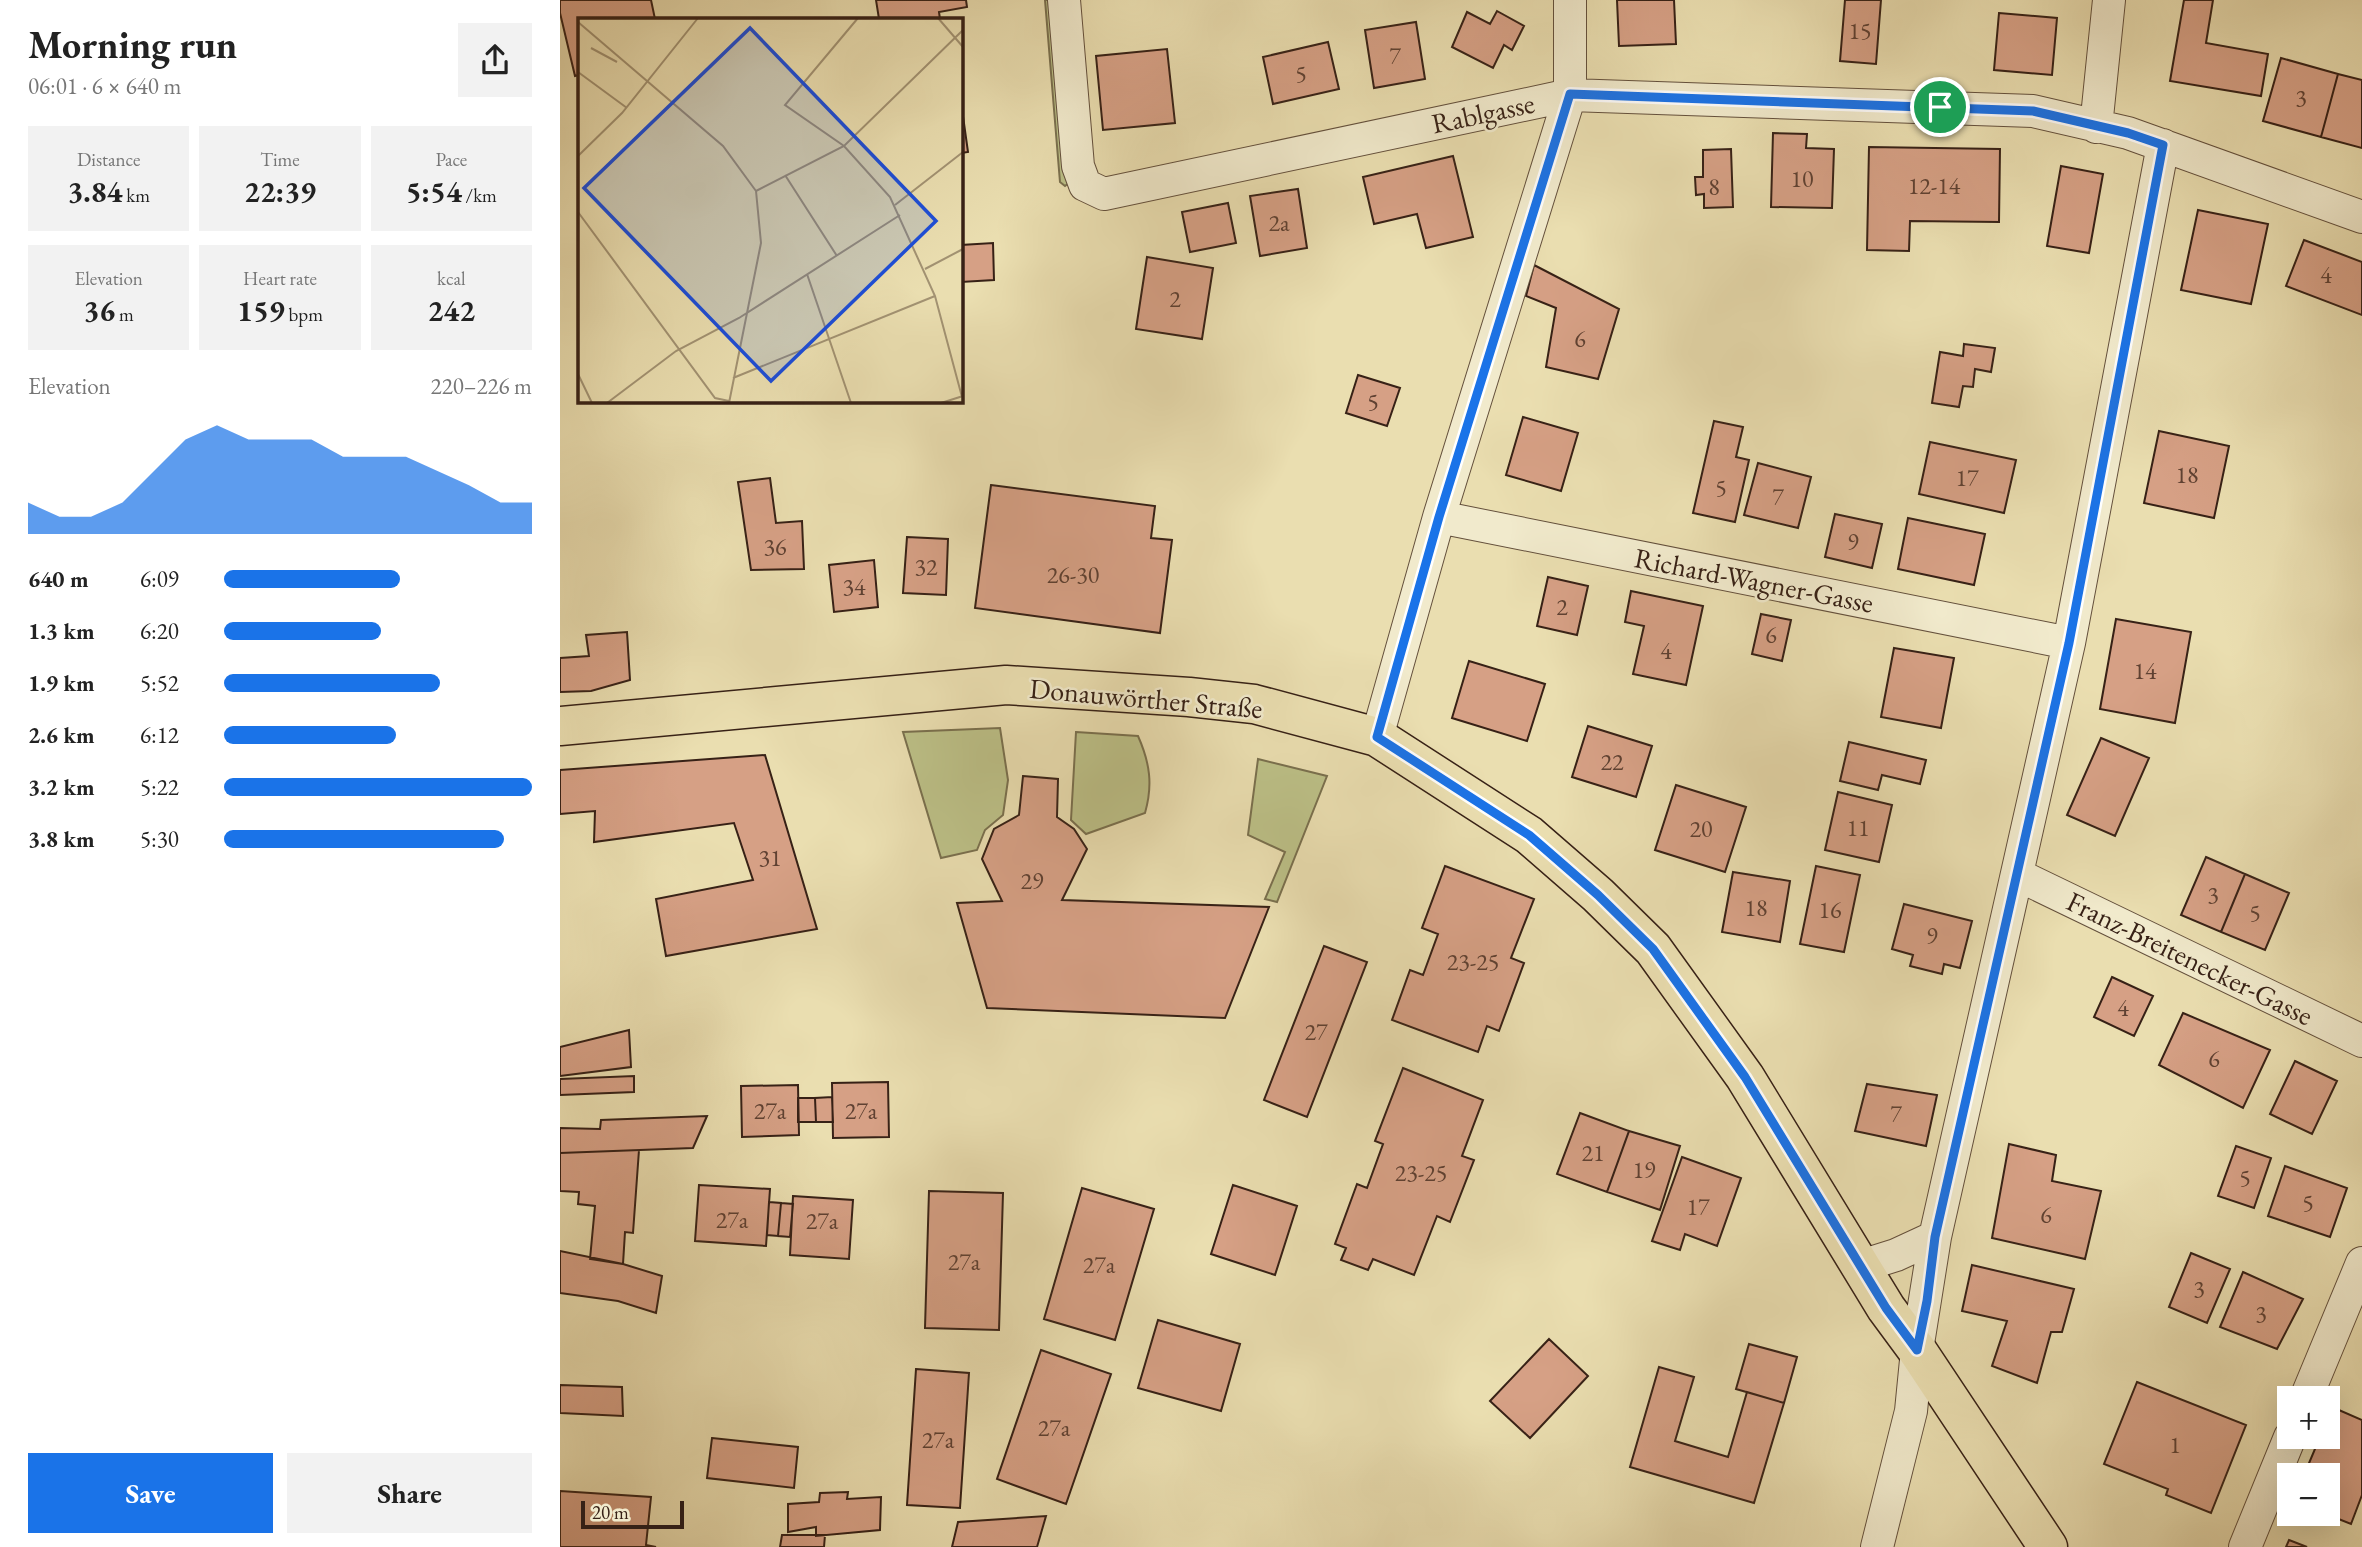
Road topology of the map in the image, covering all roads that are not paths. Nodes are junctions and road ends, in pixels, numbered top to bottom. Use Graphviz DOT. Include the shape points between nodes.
graph roads {
  1 [pos="1064,0"];
  2 [pos="1570,0"];
  3 [pos="2109,0"];
  4 [pos="1570,94"];
  5 [pos="2096,127"];
  6 [pos="2163,145"];
  7 [pos="2362,217"];
  8 [pos="1439,517"];
  9 [pos="2069,643"];
  10 [pos="560,726"];
  11 [pos="1377,737"];
  12 [pos="2018,875"];
  13 [pos="2362,1041"];
  14 [pos="1935,1237"];
  15 [pos="2362,1263"];
  16 [pos="1861,1266"];
  17 [pos="1917,1350"];
  18 [pos="2311,1386"];
  19 [pos="2285,1449"];
  20 [pos="1877,1547"];
  21 [pos="2048,1547"];
  22 [pos="2245,1547"];
  1 -- 4 [label="street, Rablgasse" via="1078,166 1085,185 1104,194"];
  2 -- 4 [label="street"];
  3 -- 5 [label="street"];
  4 -- 5 [label="street, Rablgasse" via="2033,111"];
  4 -- 8 [label="street"];
  5 -- 6 [label="street, Rablgasse"];
  6 -- 7 [label="street, Rablgasse"];
  6 -- 9 [label="street"];
  8 -- 9 [label="street, Richard-Wagner-Gasse"];
  8 -- 11 [label="street"];
  9 -- 12 [label="street"];
  10 -- 11 [label="main road, Donauwörther Straße" via="1006,685 1254,704"];
  11 -- 16 [label="main road, Donauwörther Straße" via="1529,835 1653,949 1745,1077"];
  12 -- 13 [label="street, Franz-Breitenecker-Gasse"];
  12 -- 14 [label="street"];
  14 -- 16 [label="street"];
  14 -- 17 [label="street"];
  15 -- 18 [label="street"];
  16 -- 17 [label="main road, Donauwörther Straße"];
  17 -- 20 [label="street" via="1911,1411"];
  17 -- 21 [label="main road, Donauwörther Straße"];
  19 -- 22 [label="street"];
}
